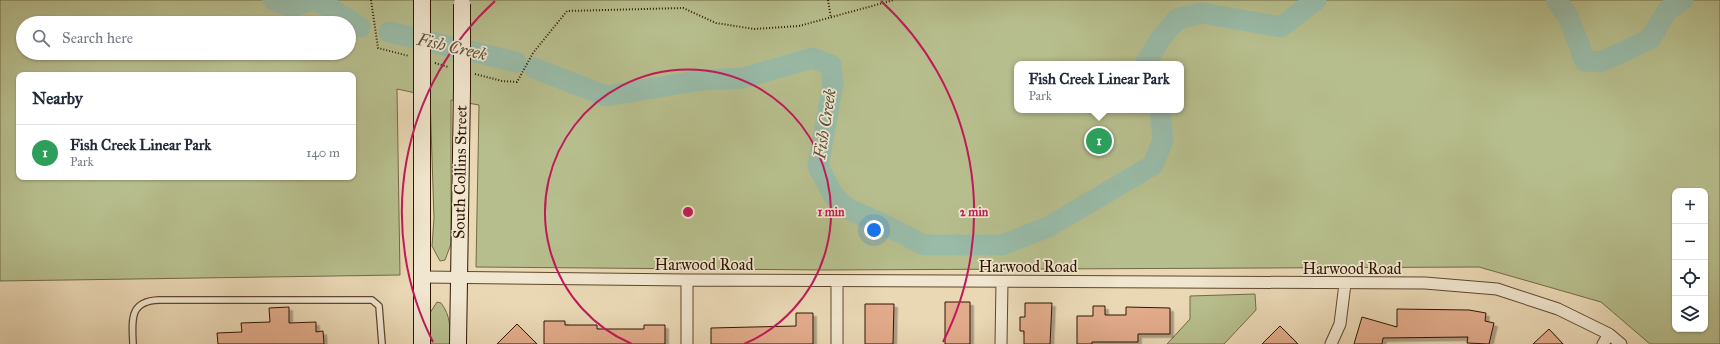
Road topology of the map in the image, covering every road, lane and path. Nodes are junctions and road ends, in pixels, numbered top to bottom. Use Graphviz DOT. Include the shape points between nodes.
graph roads {
  1 [pos="372,0"];
  2 [pos="422,0"];
  3 [pos="828,0"];
  4 [pos="894,0"];
  5 [pos="462,2"];
  6 [pos="831,18"];
  7 [pos="409,56"];
  8 [pos="432,62"];
  9 [pos="455,69"];
  10 [pos="471,73"];
  11 [pos="422,276"];
  12 [pos="458,277"];
  13 [pos="686,280"];
  14 [pos="838,280"];
  15 [pos="1002,282"];
  16 [pos="1345,284"];
  17 [pos="1609,334"];
  18 [pos="132,344"];
  19 [pos="382,344"];
  20 [pos="422,344"];
  21 [pos="458,344"];
  22 [pos="687,344"];
  23 [pos="838,344"];
  24 [pos="1001,344"];
  25 [pos="1331,344"];
  26 [pos="1602,344"];
  27 [pos="1621,344"];
  1 -- 7 [label="path" via="378,48"];
  2 -- 11 [label="main road, bridge"];
  3 -- 6 [label="path"];
  4 -- 6 [label="path"];
  5 -- 12 [label="main road, South Collins Street, bridge"];
  6 -- 10 [label="path" via="799,26 754,29 716,23 683,8 568,11 533,53 517,82"];
  8 -- 9 [label="path"];
  11 -- 12 [label="street, Harwood Road"];
  11 -- 20 [label="main road"];
  12 -- 13 [label="street, Harwood Road"];
  12 -- 21 [label="main road, South Collins Street"];
  13 -- 14 [label="street, Harwood Road"];
  13 -- 22 [label="street"];
  14 -- 15 [label="street, Harwood Road"];
  14 -- 23 [label="street"];
  15 -- 16 [label="street, Harwood Road"];
  15 -- 24 [label="street"];
  16 -- 17 [label="street, Harwood Road" via="1425,283 1497,289 1558,309"];
  16 -- 25 [label="street" via="1340,324"];
  17 -- 26 [label="street"];
  17 -- 27 [label="street, Harwood Road"];
  18 -- 19 [label="lane" via="132,316 137,307 148,300 372,300 379,306"];
}
